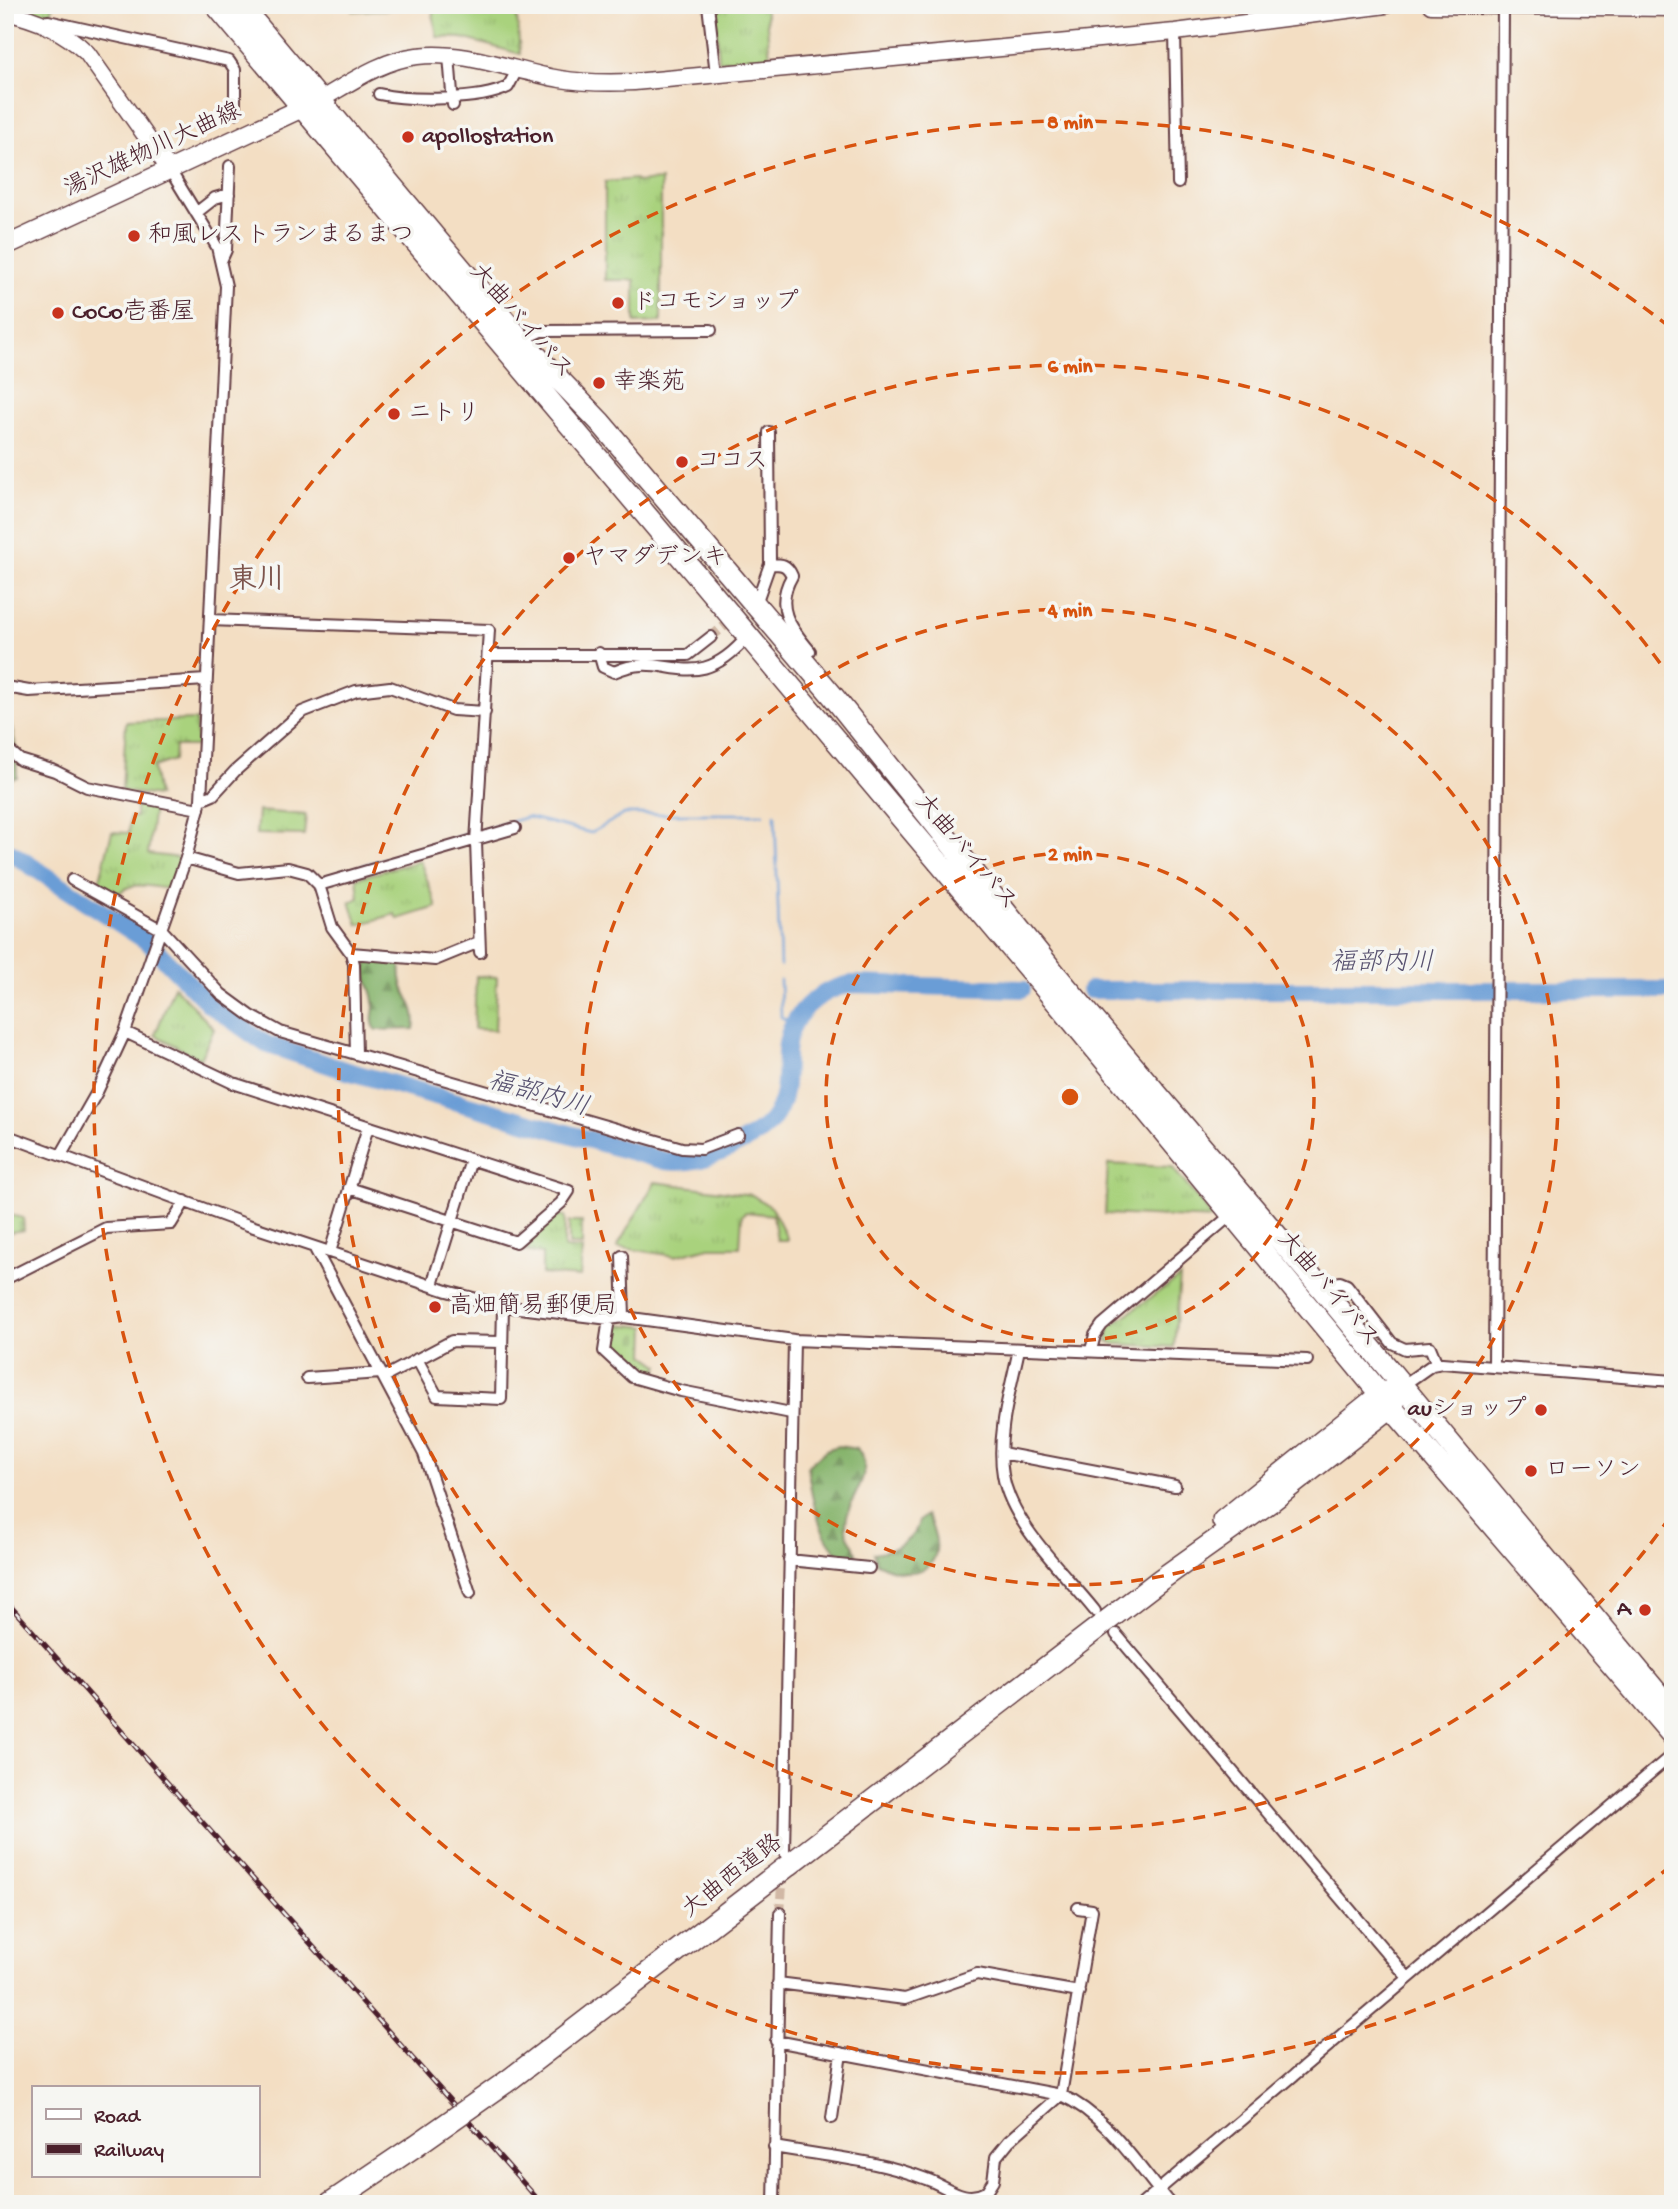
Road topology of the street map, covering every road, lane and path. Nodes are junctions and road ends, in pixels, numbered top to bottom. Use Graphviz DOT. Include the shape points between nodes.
graph roads {
  1 [pos="216,5"];
  2 [pos="240,5"];
  3 [pos="708,5"];
  4 [pos="1385,5"];
  5 [pos="1431,5"];
  6 [pos="1503,7"];
  7 [pos="1673,8"];
  8 [pos="5,12"];
  9 [pos="39,19"];
  10 [pos="1175,32"];
  11 [pos="449,56"];
  12 [pos="517,70"];
  13 [pos="716,75"];
  14 [pos="379,94"];
  15 [pos="453,100"];
  16 [pos="312,104"];
  17 [pos="235,113"];
  18 [pos="230,166"];
  19 [pos="170,170"];
  20 [pos="1178,183"];
  21 [pos="229,194"];
  22 [pos="196,213"];
  23 [pos="5,246"];
  24 [pos="221,261"];
  25 [pos="711,330"];
  26 [pos="522,340"];
  27 [pos="769,432"];
  28 [pos="770,564"];
  29 [pos="758,598"];
  30 [pos="210,620"];
  31 [pos="710,636"];
  32 [pos="748,636"];
  33 [pos="599,653"];
  34 [pos="796,653"];
  35 [pos="488,655"];
  36 [pos="206,680"];
  37 [pos="12,688"];
  38 [pos="485,712"];
  39 [pos="5,747"];
  40 [pos="200,804"];
  41 [pos="515,828"];
  42 [pos="476,839"];
  43 [pos="186,858"];
  44 [pos="72,880"];
  45 [pos="319,885"];
  46 [pos="160,933"];
  47 [pos="351,953"];
  48 [pos="125,1031"];
  49 [pos="356,1054"];
  50 [pos="368,1127"];
  51 [pos="5,1135"];
  52 [pos="738,1135"];
  53 [pos="61,1155"];
  54 [pos="471,1160"];
  55 [pos="349,1188"];
  56 [pos="185,1202"];
  57 [pos="1231,1215"];
  58 [pos="452,1221"];
  59 [pos="314,1247"];
  60 [pos="330,1252"];
  61 [pos="622,1256"];
  62 [pos="5,1279"];
  63 [pos="432,1285"];
  64 [pos="1322,1289"];
  65 [pos="503,1306"];
  66 [pos="624,1317"];
  67 [pos="609,1319"];
  68 [pos="794,1340"];
  69 [pos="501,1342"];
  70 [pos="1018,1349"];
  71 [pos="1091,1350"];
  72 [pos="417,1359"];
  73 [pos="1307,1360"];
  74 [pos="1437,1364"];
  75 [pos="1494,1367"];
  76 [pos="382,1375"];
  77 [pos="307,1378"];
  78 [pos="1673,1381"];
  79 [pos="1402,1386"];
  80 [pos="1385,1401"];
  81 [pos="791,1413"];
  82 [pos="1002,1453"];
  83 [pos="1175,1486"];
  84 [pos="789,1560"];
  85 [pos="869,1568"];
  86 [pos="470,1593"];
  87 [pos="1095,1611"];
  88 [pos="1116,1634"];
  89 [pos="1673,1712"];
  90 [pos="1673,1736"];
  91 [pos="1673,1754"];
  92 [pos="784,1852"];
  93 [pos="1078,1908"];
  94 [pos="780,1913"];
  95 [pos="1408,1978"];
  96 [pos="778,1983"];
  97 [pos="1079,1992"];
  98 [pos="776,2041"];
  99 [pos="841,2053"];
  100 [pos="1061,2095"];
  101 [pos="832,2118"];
  102 [pos="774,2147"];
  103 [pos="1158,2190"];
  104 [pos="329,2204"];
  105 [pos="774,2204"];
  106 [pos="1142,2204"];
  107 [pos="1170,2204"];
  1 -- 16 [label="highway, 大曲バイパス"];
  2 -- 16 [label="highway, 大曲バイパス"];
  3 -- 13 [label="street"];
  4 -- 10 [label="street"];
  5 -- 6 [label="street"];
  6 -- 7 [label="street"];
  6 -- 75 [label="street"];
  8 -- 9 [label="street"];
  9 -- 17 [label="street" via="229,61 235,70"];
  9 -- 19 [label="street" via="87,53"];
  10 -- 13 [label="street"];
  10 -- 20 [label="street"];
  11 -- 12 [label="street"];
  11 -- 15 [label="street"];
  11 -- 16 [label="street" via="416,56 393,62"];
  12 -- 13 [label="street" via="597,83"];
  12 -- 15 [label="street" via="513,82 500,91"];
  14 -- 15 [label="street"];
  16 -- 19 [label="main road, 湯沢雄物川大曲線"];
  16 -- 26 [label="highway, 大曲バイパス"];
  16 -- 32 [label="highway, 大曲バイパス"];
  18 -- 21 [label="street"];
  19 -- 22 [label="street"];
  19 -- 23 [label="main road, 湯沢雄物川大曲線"];
  21 -- 22 [label="street" via="215,198"];
  21 -- 24 [label="street" via="226,250"];
  22 -- 24 [label="street"];
  24 -- 30 [label="street" via="226,286"];
  25 -- 26 [label="street" via="541,331"];
  26 -- 34 [label="highway, 大曲バイパス" via="600,422"];
  27 -- 28 [label="street"];
  28 -- 29 [label="street"];
  28 -- 34 [label="street" via="782,564 792,576 783,601 785,617 810,651"];
  30 -- 35 [label="street" via="489,630"];
  30 -- 36 [label="street"];
  31 -- 33 [label="street" via="688,655"];
  32 -- 33 [label="street" via="720,663 698,671 629,665 614,671 603,667"];
  32 -- 57 [label="highway, 大曲バイパス"];
  33 -- 35 [label="street"];
  34 -- 64 [label="highway, 大曲バイパス" via="1056,975"];
  35 -- 38 [label="street"];
  36 -- 37 [label="street" via="29,691"];
  36 -- 40 [label="street"];
  38 -- 40 [label="street" via="453,710 390,687 344,695 302,712"];
  38 -- 42 [label="street"];
  39 -- 40 [label="street" via="20,760 87,787"];
  40 -- 43 [label="street"];
  41 -- 42 [label="street"];
  42 -- 45 [label="street"];
  42 -- 47 [label="street" via="479,947 435,960"];
  43 -- 45 [label="street" via="239,873 299,869"];
  43 -- 46 [label="street"];
  44 -- 46 [label="street"];
  45 -- 47 [label="street" via="332,927"];
  46 -- 48 [label="street"];
  46 -- 49 [label="street" via="214,987 251,1016 280,1032"];
  47 -- 49 [label="street"];
  48 -- 50 [label="street" via="233,1083"];
  48 -- 53 [label="street"];
  49 -- 52 [label="street" via="682,1148 701,1149"];
  50 -- 54 [label="street"];
  50 -- 55 [label="street"];
  51 -- 53 [label="street"];
  53 -- 56 [label="street"];
  54 -- 58 [label="street"];
  54 -- 58 [label="street" via="569,1191 516,1242"];
  55 -- 58 [label="street"];
  55 -- 60 [label="street"];
  56 -- 59 [label="street"];
  56 -- 62 [label="street" via="171,1224 106,1228"];
  57 -- 71 [label="street" via="1102,1325"];
  57 -- 80 [label="highway, 大曲バイパス"];
  58 -- 63 [label="street"];
  59 -- 60 [label="street"];
  59 -- 76 [label="street"];
  60 -- 63 [label="street"];
  61 -- 66 [label="street"];
  63 -- 65 [label="street"];
  64 -- 74 [label="street" via="1347,1284 1392,1343 1405,1349 1430,1347"];
  64 -- 79 [label="highway, 大曲バイパス"];
  65 -- 67 [label="street"];
  65 -- 69 [label="street"];
  66 -- 67 [label="street"];
  66 -- 68 [label="street"];
  67 -- 81 [label="street" via="604,1351 632,1377"];
  68 -- 70 [label="street"];
  68 -- 81 [label="street"];
  69 -- 72 [label="street" via="452,1341"];
  69 -- 72 [label="street" via="501,1399 437,1396"];
  70 -- 71 [label="street"];
  70 -- 82 [label="street"];
  71 -- 73 [label="street"];
  72 -- 76 [label="street"];
  74 -- 75 [label="street"];
  74 -- 79 [label="street"];
  75 -- 78 [label="street"];
  76 -- 77 [label="street"];
  76 -- 86 [label="street" via="424,1454"];
  79 -- 80 [label="highway, 大曲西道路"];
  79 -- 89 [label="highway, 大曲バイパス"];
  80 -- 90 [label="highway, 大曲バイパス"];
  80 -- 104 [label="highway, 大曲西道路, bridge" via="1281,1472 1160,1580 509,2080"];
  81 -- 84 [label="street"];
  82 -- 83 [label="street"];
  82 -- 87 [label="street" via="1002,1475 1021,1521"];
  84 -- 85 [label="street"];
  84 -- 92 [label="street"];
  88 -- 95 [label="street"];
  91 -- 95 [label="street"];
  93 -- 97 [label="street" via="1092,1910"];
  94 -- 96 [label="street"];
  95 -- 103 [label="street"];
  96 -- 97 [label="street" via="905,1999 977,1974"];
  96 -- 98 [label="street"];
  97 -- 100 [label="street"];
  98 -- 99 [label="street"];
  98 -- 102 [label="street"];
  99 -- 100 [label="street"];
  99 -- 101 [label="street"];
  100 -- 102 [label="street" via="1010,2141 994,2161 990,2188 974,2197 880,2165"];
  100 -- 103 [label="street" via="1103,2125"];
  102 -- 105 [label="street"];
  103 -- 106 [label="street"];
  103 -- 107 [label="street"];
}
